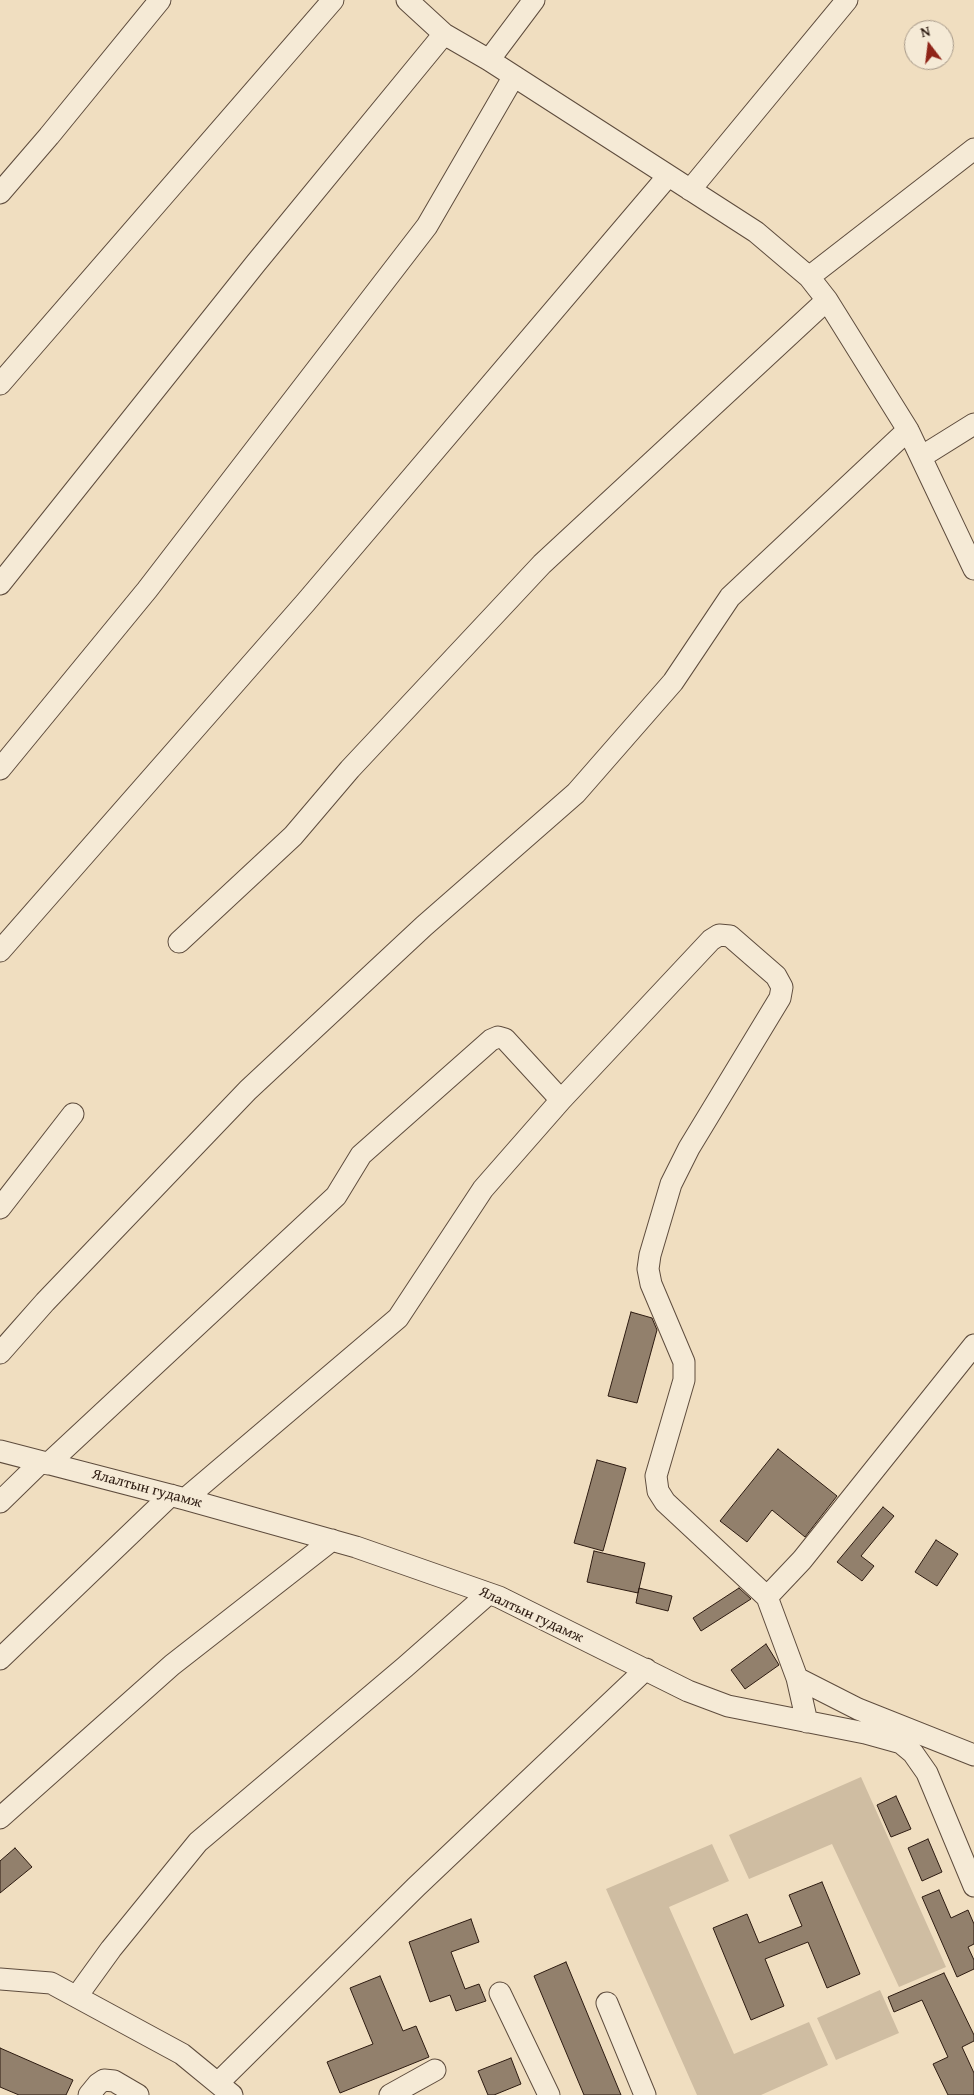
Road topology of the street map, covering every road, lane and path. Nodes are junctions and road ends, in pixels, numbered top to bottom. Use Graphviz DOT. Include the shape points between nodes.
graph roads {
  1 [pos="160,0"];
  2 [pos="333,0"];
  3 [pos="407,0"];
  4 [pos="534,0"];
  5 [pos="847,0"];
  6 [pos="444,34"];
  7 [pos="489,60"];
  8 [pos="514,76"];
  9 [pos="974,149"];
  10 [pos="668,176"];
  11 [pos="690,190"];
  12 [pos="0,194"];
  13 [pos="809,277"];
  14 [pos="827,300"];
  15 [pos="0,384"];
  16 [pos="974,424"];
  17 [pos="908,430"];
  18 [pos="921,457"];
  19 [pos="974,569"];
  20 [pos="0,584"];
  21 [pos="0,769"];
  22 [pos="179,942"];
  23 [pos="0,951"];
  24 [pos="561,1100"];
  25 [pos="73,1114"];
  26 [pos="0,1208"];
  27 [pos="974,1345"];
  28 [pos="0,1353"];
  29 [pos="0,1451"];
  30 [pos="45,1463"];
  31 [pos="178,1497"];
  32 [pos="0,1502"];
  33 [pos="332,1540"];
  34 [pos="488,1594"];
  35 [pos="767,1597"];
  36 [pos="0,1659"];
  37 [pos="646,1669"];
  38 [pos="797,1678"];
  39 [pos="807,1722"];
  40 [pos="974,1755"];
  41 [pos="0,1818"];
  42 [pos="974,1886"];
  43 [pos="0,1979"];
  44 [pos="500,1993"];
  45 [pos="76,1996"];
  46 [pos="607,2003"];
  47 [pos="435,2070"];
  48 [pos="225,2089"];
  49 [pos="89,2095"];
  50 [pos="138,2095"];
  51 [pos="390,2095"];
  52 [pos="549,2095"];
  53 [pos="645,2095"];
  1 -- 12 [label="street"];
  2 -- 15 [label="street"];
  3 -- 6 [label="street"];
  4 -- 7 [label="street"];
  5 -- 11 [label="street"];
  6 -- 7 [label="street"];
  6 -- 20 [label="street"];
  7 -- 8 [label="street"];
  8 -- 10 [label="street"];
  8 -- 21 [label="street" via="427,226 147,590"];
  9 -- 13 [label="street"];
  10 -- 11 [label="street"];
  10 -- 23 [label="street" via="306,602"];
  11 -- 13 [label="street" via="756,232"];
  13 -- 14 [label="street"];
  14 -- 17 [label="street"];
  14 -- 22 [label="street" via="542,564 350,769 293,836"];
  16 -- 18 [label="street"];
  17 -- 18 [label="street"];
  17 -- 28 [label="street" via="730,597 673,682 576,793 424,926 248,1090"];
  18 -- 19 [label="street"];
  24 -- 30 [label="street" via="505,1040 498,1037 491,1040 361,1155 336,1196"];
  24 -- 31 [label="street" via="483,1189 398,1318"];
  24 -- 35 [label="street" via="719,935 730,936 776,976 782,987 780,998 689,1148 671,1184 648,1269 651,1284 684,1362 684,1380 656,1476 658,1491 665,1502"];
  25 -- 26 [label="street"];
  27 -- 35 [label="street" via="802,1560"];
  29 -- 30 [label="street, Ялалтын гудамж"];
  30 -- 31 [label="street, Ялалтын гудамж"];
  30 -- 32 [label="street"];
  31 -- 33 [label="street, Ялалтын гудамж"];
  31 -- 36 [label="street"];
  33 -- 34 [label="street, Ялалтын гудамж"];
  33 -- 41 [label="street" via="172,1665"];
  34 -- 37 [label="street, Ялалтын гудамж"];
  34 -- 45 [label="street" via="198,1842"];
  35 -- 38 [label="street"];
  37 -- 39 [label="street, Ялалтын гудамж" via="728,1706"];
  37 -- 48 [label="street" via="416,1887"];
  38 -- 39 [label="street"];
  38 -- 40 [label="street" via="858,1709"];
  39 -- 42 [label="street, Ялалтын гудамж" via="884,1738 901,1743 914,1753 927,1774"];
  43 -- 45 [label="street" via="51,1983"];
  44 -- 52 [label="street"];
  45 -- 48 [label="street" via="182,2054"];
  46 -- 53 [label="street"];
  47 -- 51 [label="street"];
  49 -- 50 [label="street" via="104,2080 114,2081"];
}
